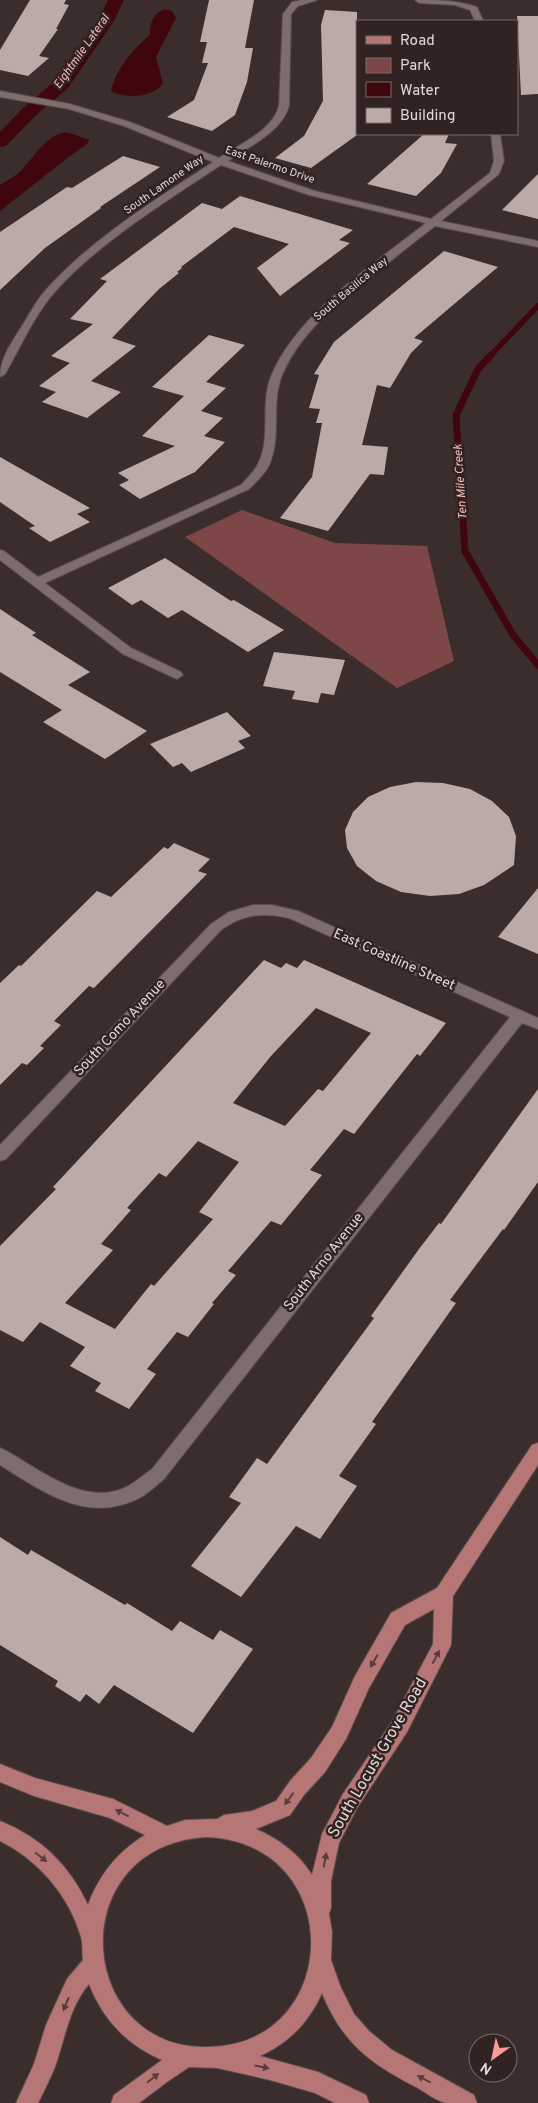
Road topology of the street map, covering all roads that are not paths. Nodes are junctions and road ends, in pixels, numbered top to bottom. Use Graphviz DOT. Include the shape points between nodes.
graph roads {
  1 [pos="313,0"];
  2 [pos="419,0"];
  3 [pos="479,20"];
  4 [pos="0,94"];
  5 [pos="496,135"];
  6 [pos="219,161"];
  7 [pos="432,222"];
  8 [pos="538,244"];
  9 [pos="0,374"];
  10 [pos="0,554"];
  11 [pos="37,582"];
  12 [pos="177,675"];
  13 [pos="247,910"];
  14 [pos="519,1016"];
  15 [pos="538,1024"];
  16 [pos="0,1155"];
  17 [pos="538,1450"];
  18 [pos="0,1456"];
  19 [pos="444,1594"];
  20 [pos="0,1773"];
  21 [pos="214,1827"];
  22 [pos="0,1831"];
  23 [pos="165,1835"];
  24 [pos="322,1926"];
  25 [pos="91,1936"];
  26 [pos="321,1960"];
  27 [pos="93,1964"];
  28 [pos="186,2057"];
  29 [pos="214,2058"];
  30 [pos="27,2103"];
  31 [pos="122,2103"];
  32 [pos="358,2103"];
  33 [pos="466,2103"];
  1 -- 6 [label="street, South Lamone Way" via="295,4 287,14 281,116 269,129"];
  2 -- 3 [label="street" via="467,4 474,9"];
  4 -- 6 [label="street, East Palermo Drive" via="50,103 127,124"];
  5 -- 7 [label="street, South Basilica Way" via="499,161 494,174"];
  6 -- 7 [label="street, East Palermo Drive" via="312,193"];
  6 -- 9 [label="street, South Lamone Way" via="88,256 48,294"];
  7 -- 8 [label="street, East Palermo Drive"];
  7 -- 11 [label="street, South Basilica Way" via="326,308 295,343 273,384 269,414 270,451 256,478 245,487"];
  10 -- 11 [label="street"];
  11 -- 12 [label="street" via="127,652"];
  13 -- 14 [label="street, East Coastline Street" via="273,909 293,914"];
  13 -- 16 [label="street, South Como Avenue" via="216,927"];
  14 -- 15 [label="street, East Coastline Street"];
  14 -- 18 [label="street, South Arno Avenue" via="158,1474 142,1488 121,1498 93,1502 64,1494"];
  17 -- 19 [label="main road"];
  19 -- 21 [label="main road, one-way" via="398,1619 362,1682 339,1733 283,1808 252,1821"];
  24 -- 19 [label="main road, South Locust Grove Road, one-way" via="321,1880 329,1841 350,1801 400,1726 442,1645"];
  23 -- 20 [label="main road, one-way" via="113,1808 34,1788"];
  21 -- 23 [label="main road" via="189,1828"];
  21 -- 24 [label="main road" via="238,1831 268,1844 294,1865 312,1893"];
  22 -- 25 [label="main road, one-way" via="45,1859 66,1882"];
  23 -- 25 [label="main road" via="144,1846 124,1863 108,1884 97,1909"];
  24 -- 26 [label="main road, South Locust Grove Road"];
  25 -- 27 [label="main road"];
  26 -- 29 [label="main road" via="310,1993 290,2022 268,2040 243,2053"];
  33 -- 26 [label="main road, one-way" via="392,2062 361,2039 341,2013"];
  27 -- 28 [label="main road" via="101,1990 115,2015 135,2035 159,2049"];
  27 -- 30 [label="main road, one-way" via="74,1986"];
  28 -- 29 [label="main road"];
  31 -- 28 [label="main road, one-way"];
  29 -- 32 [label="main road, one-way" via="318,2083"];
}
